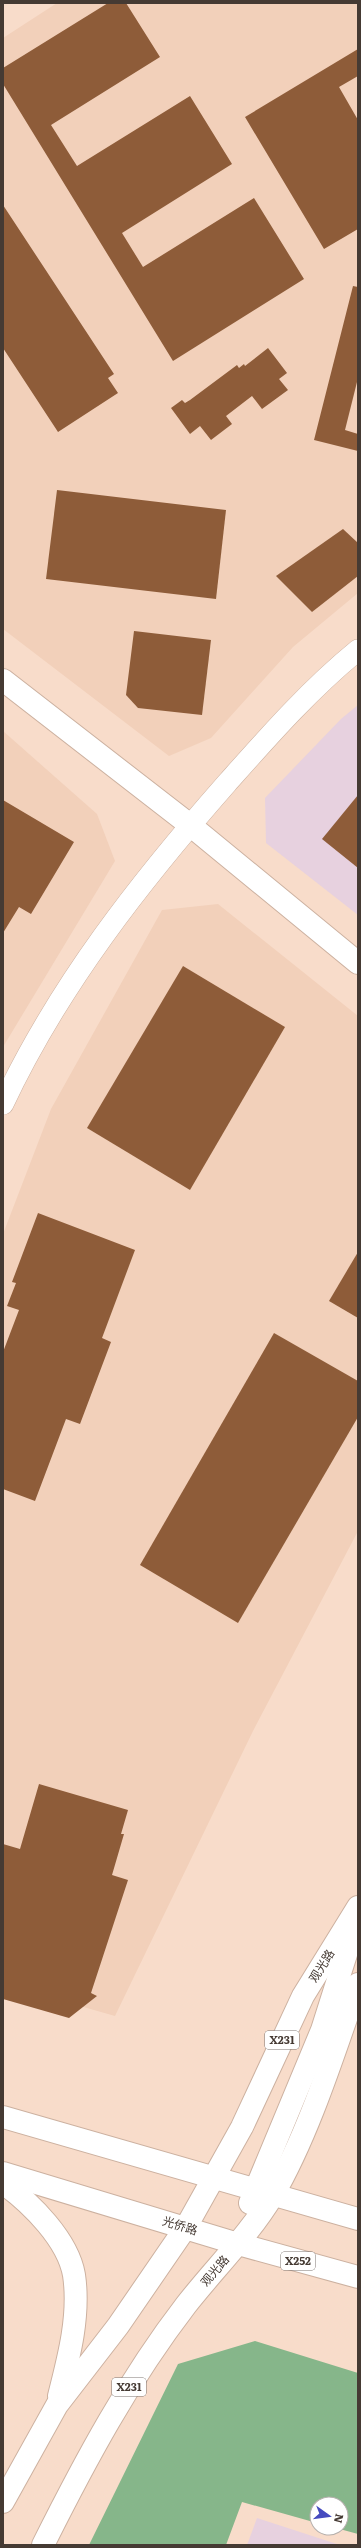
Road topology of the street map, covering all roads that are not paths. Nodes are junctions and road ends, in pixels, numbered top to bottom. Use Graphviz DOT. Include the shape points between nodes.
graph roads {
  1 [pos="358,650"];
  2 [pos="3,680"];
  3 [pos="190,826"];
  4 [pos="358,962"];
  5 [pos="3,1104"];
  6 [pos="358,1907"];
  7 [pos="358,1916"];
  8 [pos="358,1984"];
  9 [pos="3,2117"];
  10 [pos="3,2173"];
  11 [pos="215,2178"];
  12 [pos="3,2183"];
  13 [pos="263,2192"];
  14 [pos="358,2219"];
  15 [pos="186,2227"];
  16 [pos="238,2244"];
  17 [pos="358,2277"];
  18 [pos="57,2405"];
  19 [pos="3,2502"];
  20 [pos="43,2545"];
  1 -- 3 [label="street" via="287,716"];
  2 -- 3 [label="main road"];
  3 -- 4 [label="main road"];
  3 -- 5 [label="street" via="73,977 24,1061"];
  6 -- 11 [label="main road, 观光路 / X231" via="303,1996"];
  7 -- 13 [label="main road" via="322,2030"];
  8 -- 13 [label="main road, 观光路 / X231" via="330,2065 304,2129"];
  9 -- 11 [label="main road"];
  10 -- 15 [label="main road, 光侨路"];
  11 -- 13 [label="main road"];
  11 -- 15 [label="main road, X231"];
  12 -- 18 [label="main road" via="43,2219 62,2246 74,2274 75,2309 71,2350"];
  13 -- 14 [label="main road"];
  13 -- 16 [label="main road, 观光路 / X231"];
  15 -- 16 [label="main road, 光侨路 / X252"];
  15 -- 18 [label="main road, X231" via="118,2326"];
  16 -- 17 [label="main road, 光侨路 / X252"];
  16 -- 20 [label="main road, 观光路 / X231" via="186,2305 137,2374 90,2452"];
  18 -- 19 [label="main road, X231"];
}
